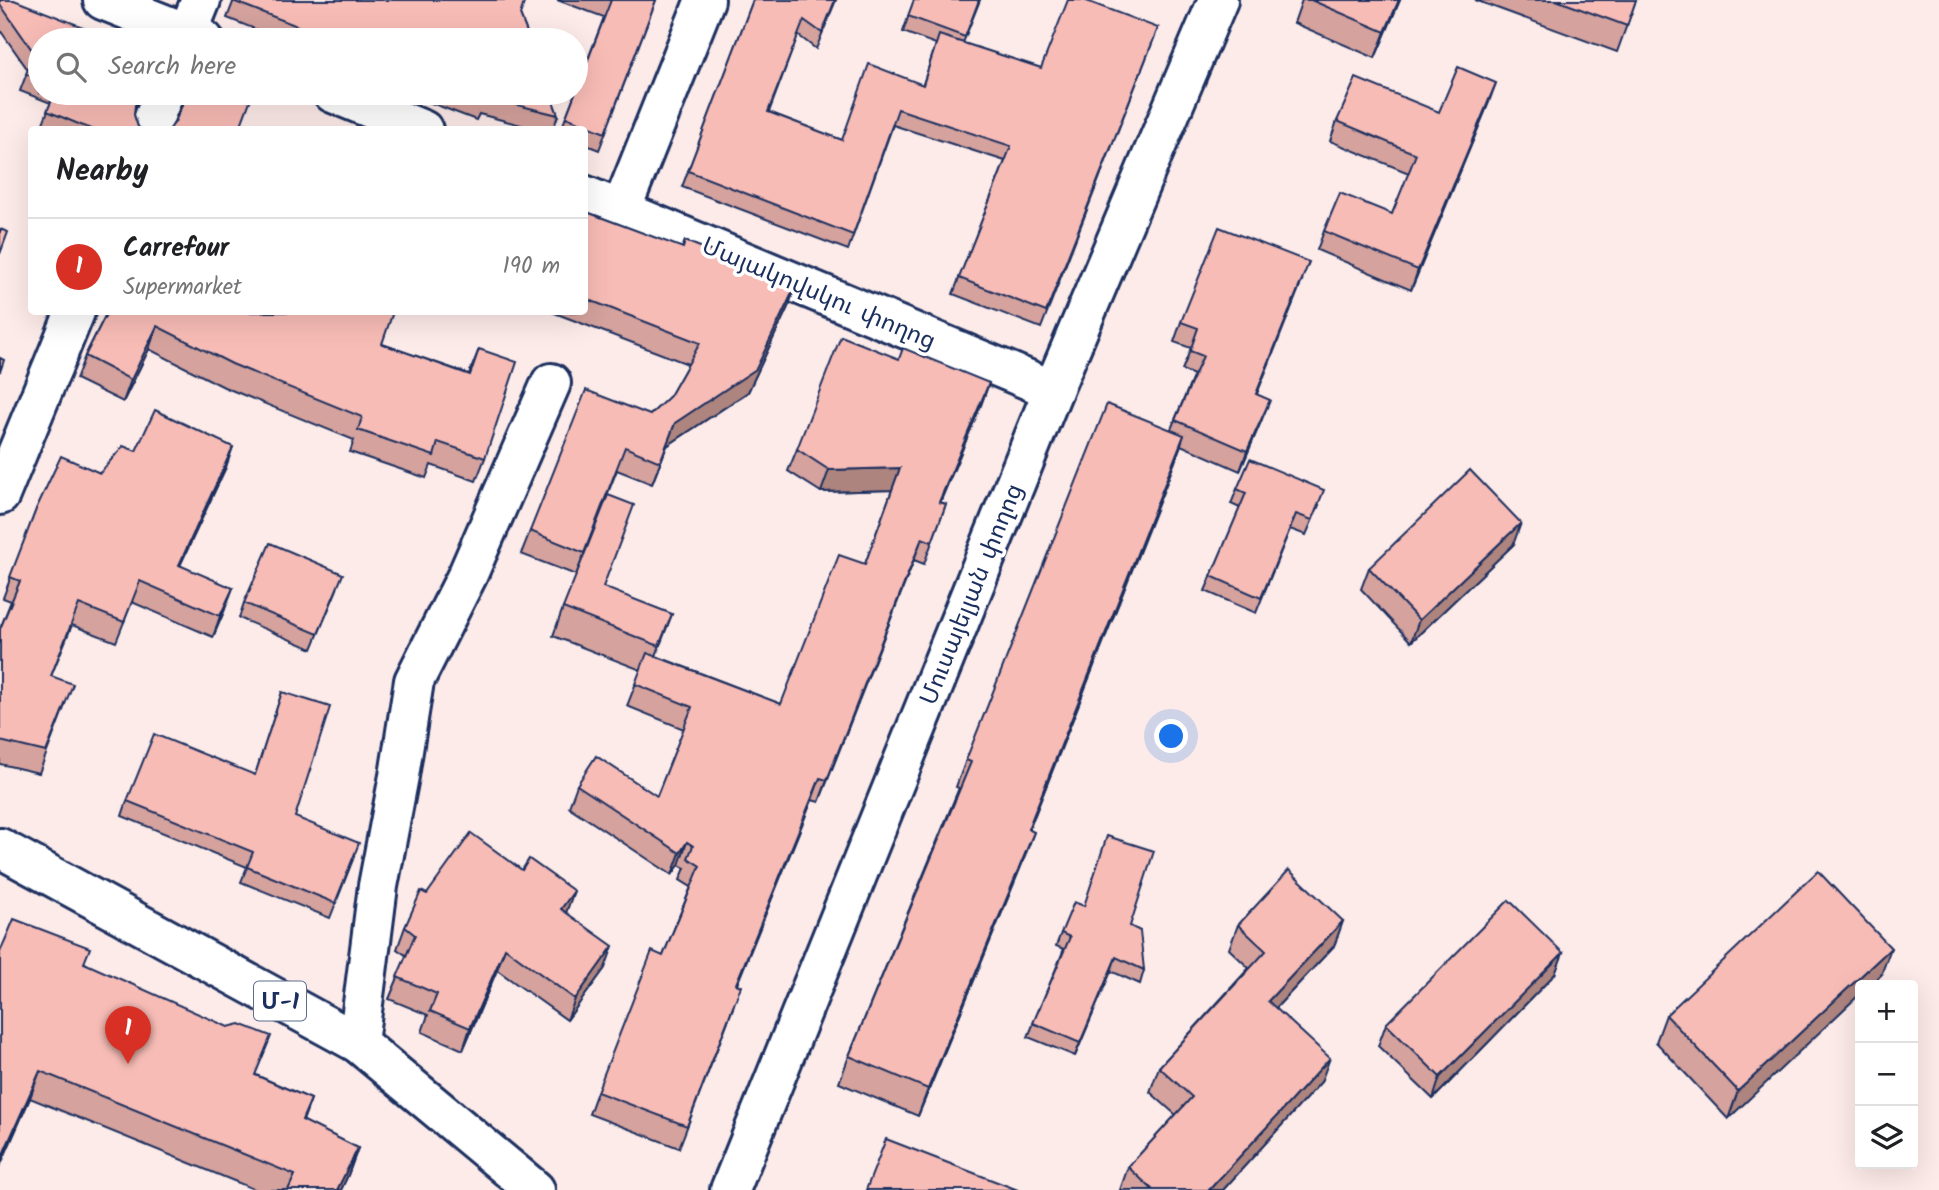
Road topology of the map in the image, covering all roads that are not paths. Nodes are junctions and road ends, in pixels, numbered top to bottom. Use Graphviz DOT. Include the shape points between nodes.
graph roads {
  1 [pos="103,0"];
  2 [pos="705,0"];
  3 [pos="1218,0"];
  4 [pos="195,28"];
  5 [pos="159,105"];
  6 [pos="362,105"];
  7 [pos="151,126"];
  8 [pos="413,126"];
  9 [pos="588,197"];
  10 [pos="621,210"];
  11 [pos="74,315"];
  12 [pos="551,383"];
  13 [pos="1053,390"];
  14 [pos="0,495"];
  15 [pos="0,848"];
  16 [pos="358,1043"];
  17 [pos="535,1190"];
  18 [pos="730,1190"];
  1 -- 4 [label="main road"];
  2 -- 10 [label="main road"];
  3 -- 13 [label="main road, Մուսայելյան փողոց"];
  5 -- 7 [label="main road"];
  6 -- 8 [label="main road"];
  9 -- 10 [label="main road, Մայակովսկու փողոց"];
  10 -- 13 [label="main road, Մայակովսկու փողոց"];
  11 -- 14 [label="main road"];
  12 -- 16 [label="main road" via="468,574 414,681 378,887"];
  13 -- 18 [label="main road, Մուսայելյան փողոց"];
  15 -- 16 [label="main road, Մ-1"];
  16 -- 17 [label="main road, Մ-1"];
}
